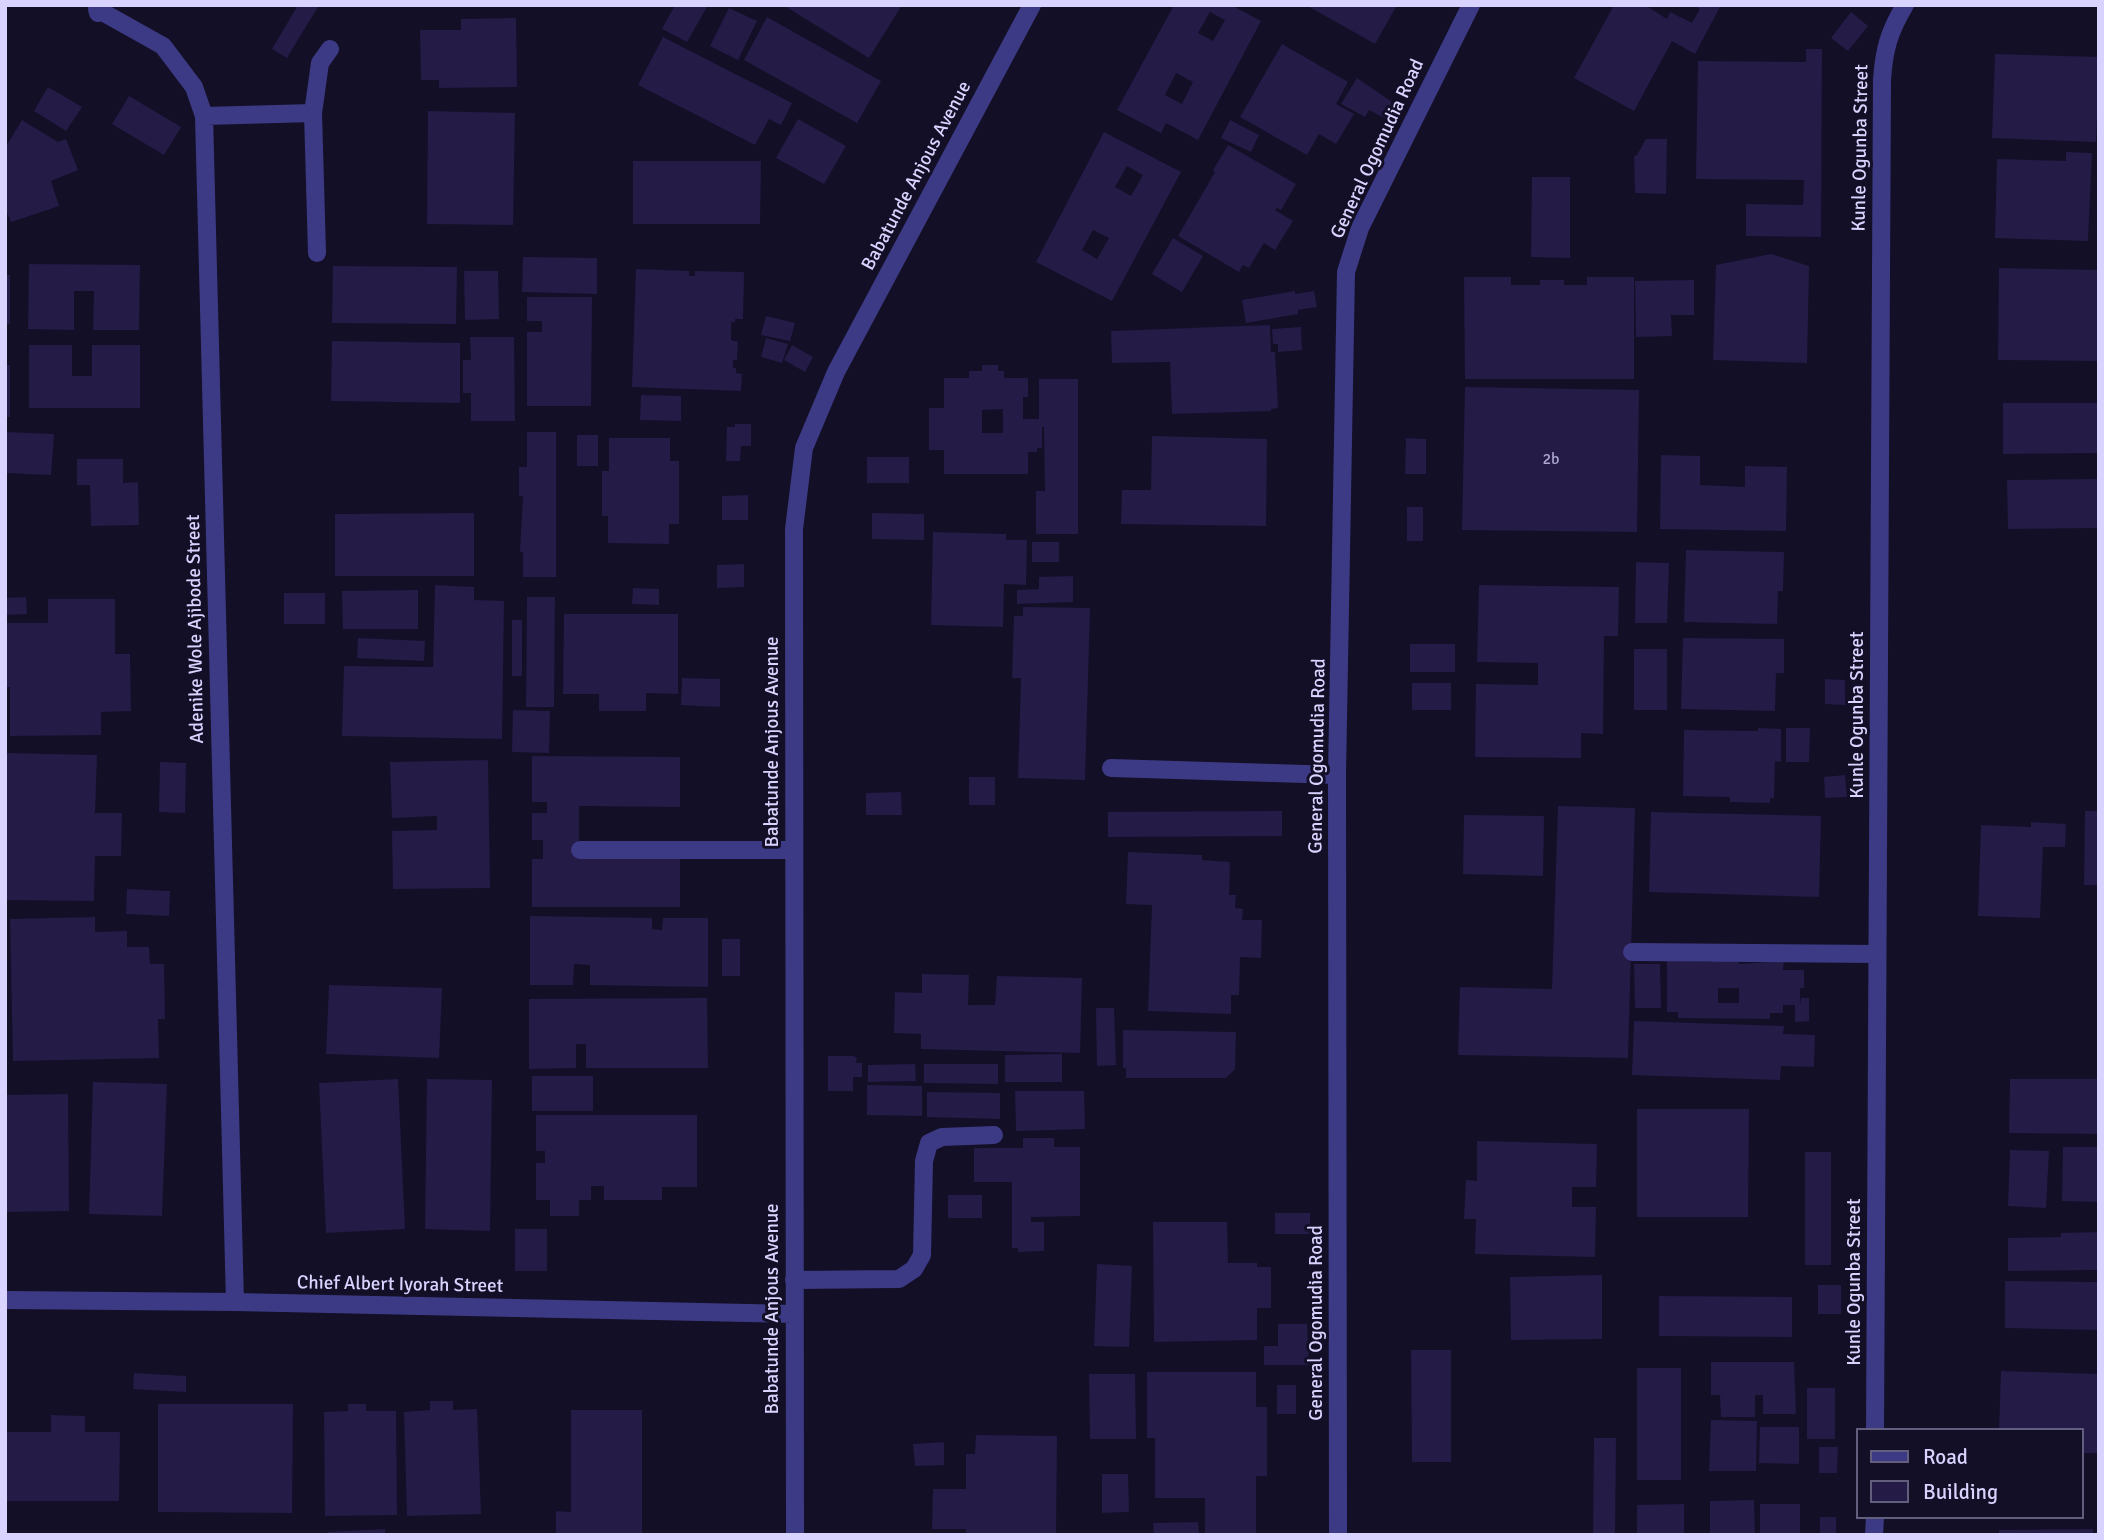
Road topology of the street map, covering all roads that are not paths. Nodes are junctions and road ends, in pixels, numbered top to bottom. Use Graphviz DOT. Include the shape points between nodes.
graph roads {
  1 [pos="1032,5"];
  2 [pos="1471,5"];
  3 [pos="1905,5"];
  4 [pos="98,13"];
  5 [pos="330,49"];
  6 [pos="313,113"];
  7 [pos="204,116"];
  8 [pos="317,253"];
  9 [pos="1111,768"];
  10 [pos="1338,775"];
  11 [pos="580,850"];
  12 [pos="794,850"];
  13 [pos="1632,952"];
  14 [pos="1877,954"];
  15 [pos="994,1135"];
  16 [pos="794,1280"];
  17 [pos="5,1300"];
  18 [pos="235,1303"];
  19 [pos="794,1314"];
  20 [pos="1875,1428"];
  21 [pos="795,1535"];
  22 [pos="1338,1535"];
  1 -- 12 [label="street, Babatunde Anjous Avenue" via="836,372 804,448 794,529"];
  2 -- 10 [label="street, General Ogomudia Road" via="1360,228 1346,272"];
  3 -- 14 [label="street, Kunle Ogunba Street" via="1884,49 1882,80"];
  4 -- 7 [label="street, Adenike Wole Ajibode Street" via="97,9 163,46 194,87"];
  5 -- 6 [label="street" via="320,63"];
  6 -- 7 [label="street"];
  6 -- 8 [label="street"];
  7 -- 18 [label="street, Adenike Wole Ajibode Street"];
  9 -- 10 [label="street"];
  10 -- 22 [label="street, General Ogomudia Road"];
  11 -- 12 [label="street"];
  12 -- 16 [label="street, Babatunde Anjous Avenue"];
  13 -- 14 [label="street"];
  14 -- 20 [label="street, Kunle Ogunba Street"];
  15 -- 16 [label="street" via="942,1137 929,1143 924,1161 922,1255 914,1269 899,1279"];
  16 -- 19 [label="street, Babatunde Anjous Avenue"];
  17 -- 18 [label="street, Chief Albert Iyorah Street"];
  18 -- 19 [label="street, Chief Albert Iyorah Street"];
  19 -- 21 [label="street, Babatunde Anjous Avenue"];
}
